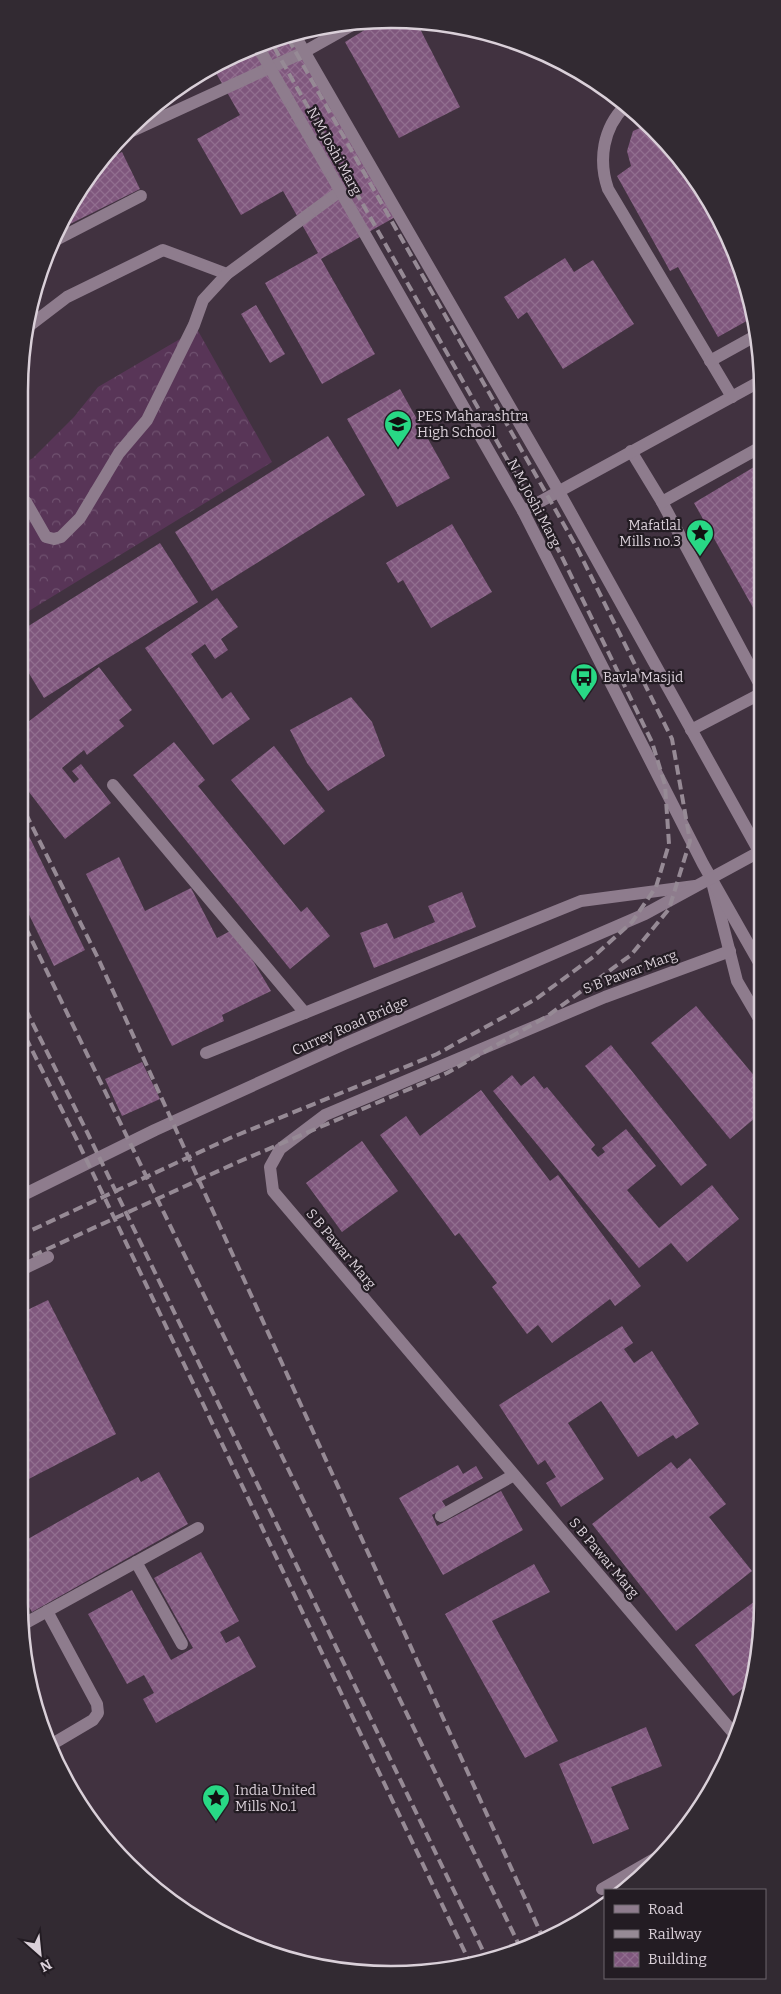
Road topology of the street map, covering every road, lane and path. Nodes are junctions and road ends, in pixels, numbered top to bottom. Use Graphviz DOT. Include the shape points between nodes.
graph roads {
  1 [pos="342,31"];
  2 [pos="297,40"];
  3 [pos="261,52"];
  4 [pos="304,52"];
  5 [pos="270,68"];
  6 [pos="621,111"];
  7 [pos="142,126"];
  8 [pos="339,192"];
  9 [pos="141,196"];
  10 [pos="62,237"];
  11 [pos="226,274"];
  12 [pos="34,323"];
  13 [pos="749,339"];
  14 [pos="710,361"];
  15 [pos="754,385"];
  16 [pos="732,397"];
  17 [pos="630,451"];
  18 [pos="754,451"];
  19 [pos="558,490"];
  20 [pos="662,502"];
  21 [pos="28,506"];
  22 [pos="523,511"];
  23 [pos="754,674"];
  24 [pos="754,697"];
  25 [pos="691,730"];
  26 [pos="113,785"];
  27 [pos="754,842"];
  28 [pos="754,856"];
  29 [pos="712,879"];
  30 [pos="696,886"];
  31 [pos="730,951"];
  32 [pos="754,954"];
  33 [pos="754,1010"];
  34 [pos="305,1013"];
  35 [pos="206,1054"];
  36 [pos="28,1193"];
  37 [pos="48,1257"];
  38 [pos="28,1267"];
  39 [pos="514,1475"];
  40 [pos="441,1516"];
  41 [pos="198,1528"];
  42 [pos="136,1562"];
  43 [pos="46,1611"];
  44 [pos="28,1622"];
  45 [pos="182,1644"];
  46 [pos="731,1730"];
  47 [pos="55,1742"];
  48 [pos="637,1869"];
  49 [pos="602,1890"];
  1 -- 4 [label="street"];
  2 -- 4 [label="street, N M Joshi Marg"];
  3 -- 5 [label="street, N M Joshi Marg"];
  4 -- 5 [label="street"];
  4 -- 19 [label="street, N M Joshi Marg"];
  5 -- 7 [label="street"];
  5 -- 8 [label="street, N M Joshi Marg"];
  6 -- 14 [label="street" via="604,140 603,176 608,190"];
  8 -- 11 [label="street"];
  8 -- 22 [label="street, N M Joshi Marg"];
  9 -- 10 [label="street"];
  11 -- 12 [label="street" via="163,250 67,297"];
  11 -- 21 [label="street" via="203,300 147,420 119,452 80,518 61,537 54,539 46,537"];
  13 -- 14 [label="street"];
  14 -- 16 [label="street"];
  15 -- 16 [label="street"];
  16 -- 17 [label="street"];
  17 -- 19 [label="street"];
  17 -- 20 [label="street"];
  18 -- 20 [label="street"];
  19 -- 22 [label="street"];
  19 -- 25 [label="street, N M Joshi Marg"];
  20 -- 23 [label="street"];
  22 -- 29 [label="street, N M Joshi Marg"];
  24 -- 25 [label="street"];
  25 -- 27 [label="street, N M Joshi Marg"];
  26 -- 34 [label="street"];
  28 -- 29 [label="street"];
  29 -- 30 [label="street"];
  29 -- 31 [label="street"];
  29 -- 32 [label="street"];
  30 -- 34 [label="street" via="581,900"];
  30 -- 36 [label="street, Currey Road Bridge" via="645,914 344,1044 155,1130"];
  31 -- 33 [label="street" via="738,981"];
  31 -- 39 [label="street, S B Pawar Marg" via="605,997 325,1116 280,1149 270,1167 273,1191"];
  34 -- 35 [label="street"];
  37 -- 38 [label="street"];
  39 -- 40 [label="street"];
  39 -- 46 [label="street, S B Pawar Marg"];
  41 -- 42 [label="street"];
  42 -- 43 [label="street"];
  42 -- 45 [label="street"];
  43 -- 44 [label="street"];
  43 -- 47 [label="street" via="97,1704 98,1713 93,1720"];
  48 -- 49 [label="street"];
}
